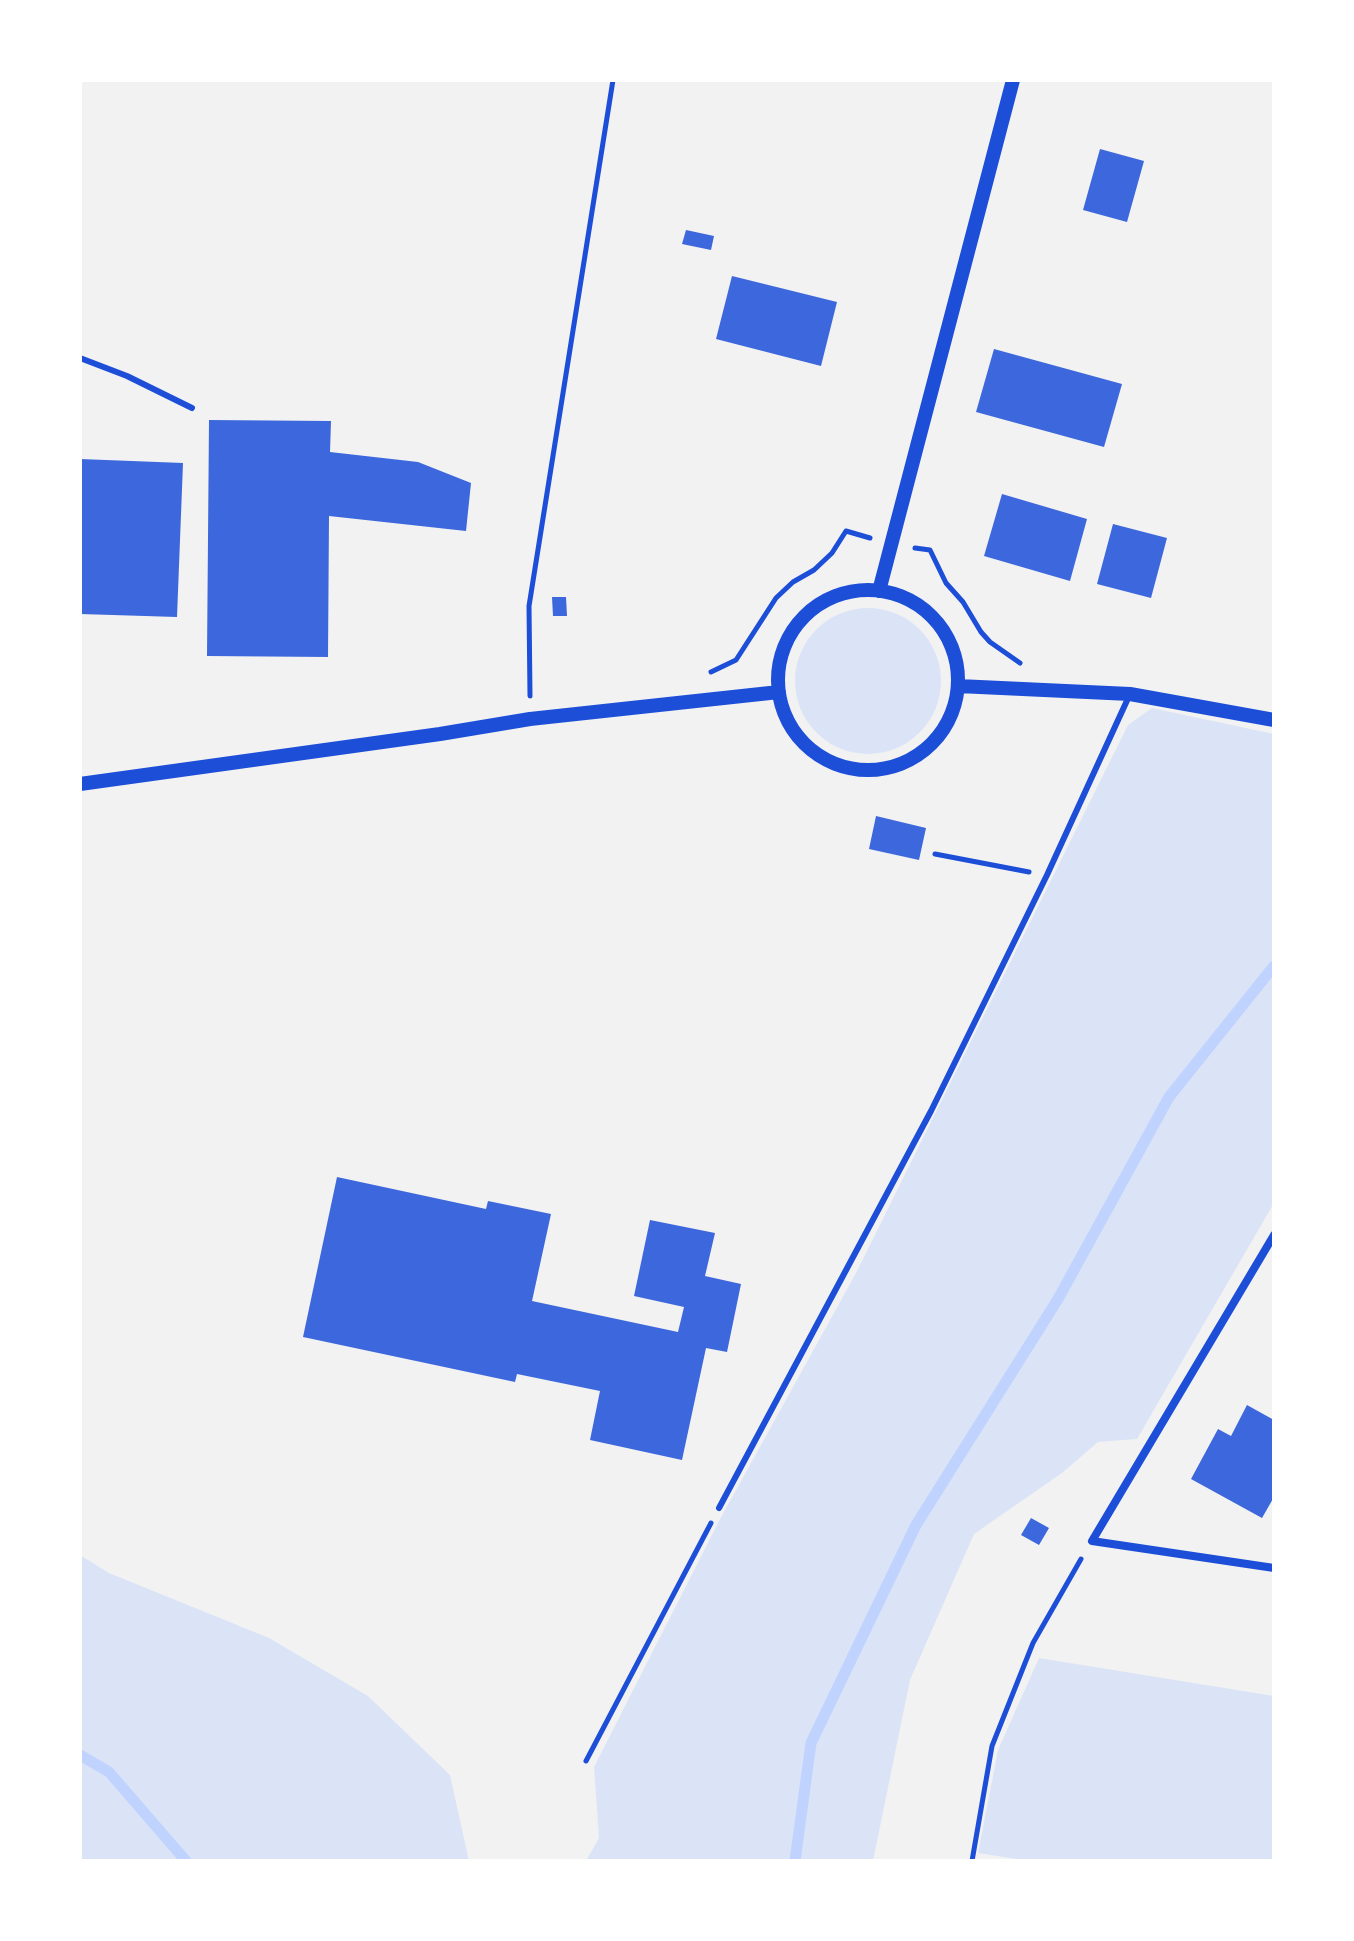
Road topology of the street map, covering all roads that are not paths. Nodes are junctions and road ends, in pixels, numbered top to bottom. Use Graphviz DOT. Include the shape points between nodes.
graph roads {
  1 [pos="1013,80"];
  2 [pos="80,358"];
  3 [pos="192,408"];
  4 [pos="879,591"];
  5 [pos="958,686"];
  6 [pos="779,692"];
  7 [pos="1130,694"];
  8 [pos="1274,720"];
  9 [pos="80,784"];
  10 [pos="1274,1235"];
  11 [pos="719,1508"];
  12 [pos="1274,1568"];
  1 -- 4 [label="street"];
  2 -- 3 [label="lane"];
  4 -- 5 [label="street" via="915,604 937,623 952,648"];
  4 -- 6 [label="street" via="838,595 804,617 783,652"];
  5 -- 6 [label="street" via="947,722 930,744 907,761 871,770 834,763 803,742 791,728"];
  5 -- 7 [label="street"];
  6 -- 9 [label="street" via="530,719"];
  7 -- 8 [label="street"];
  7 -- 11 [label="lane" via="931,1111"];
  10 -- 12 [label="street" via="1092,1541"];
}
